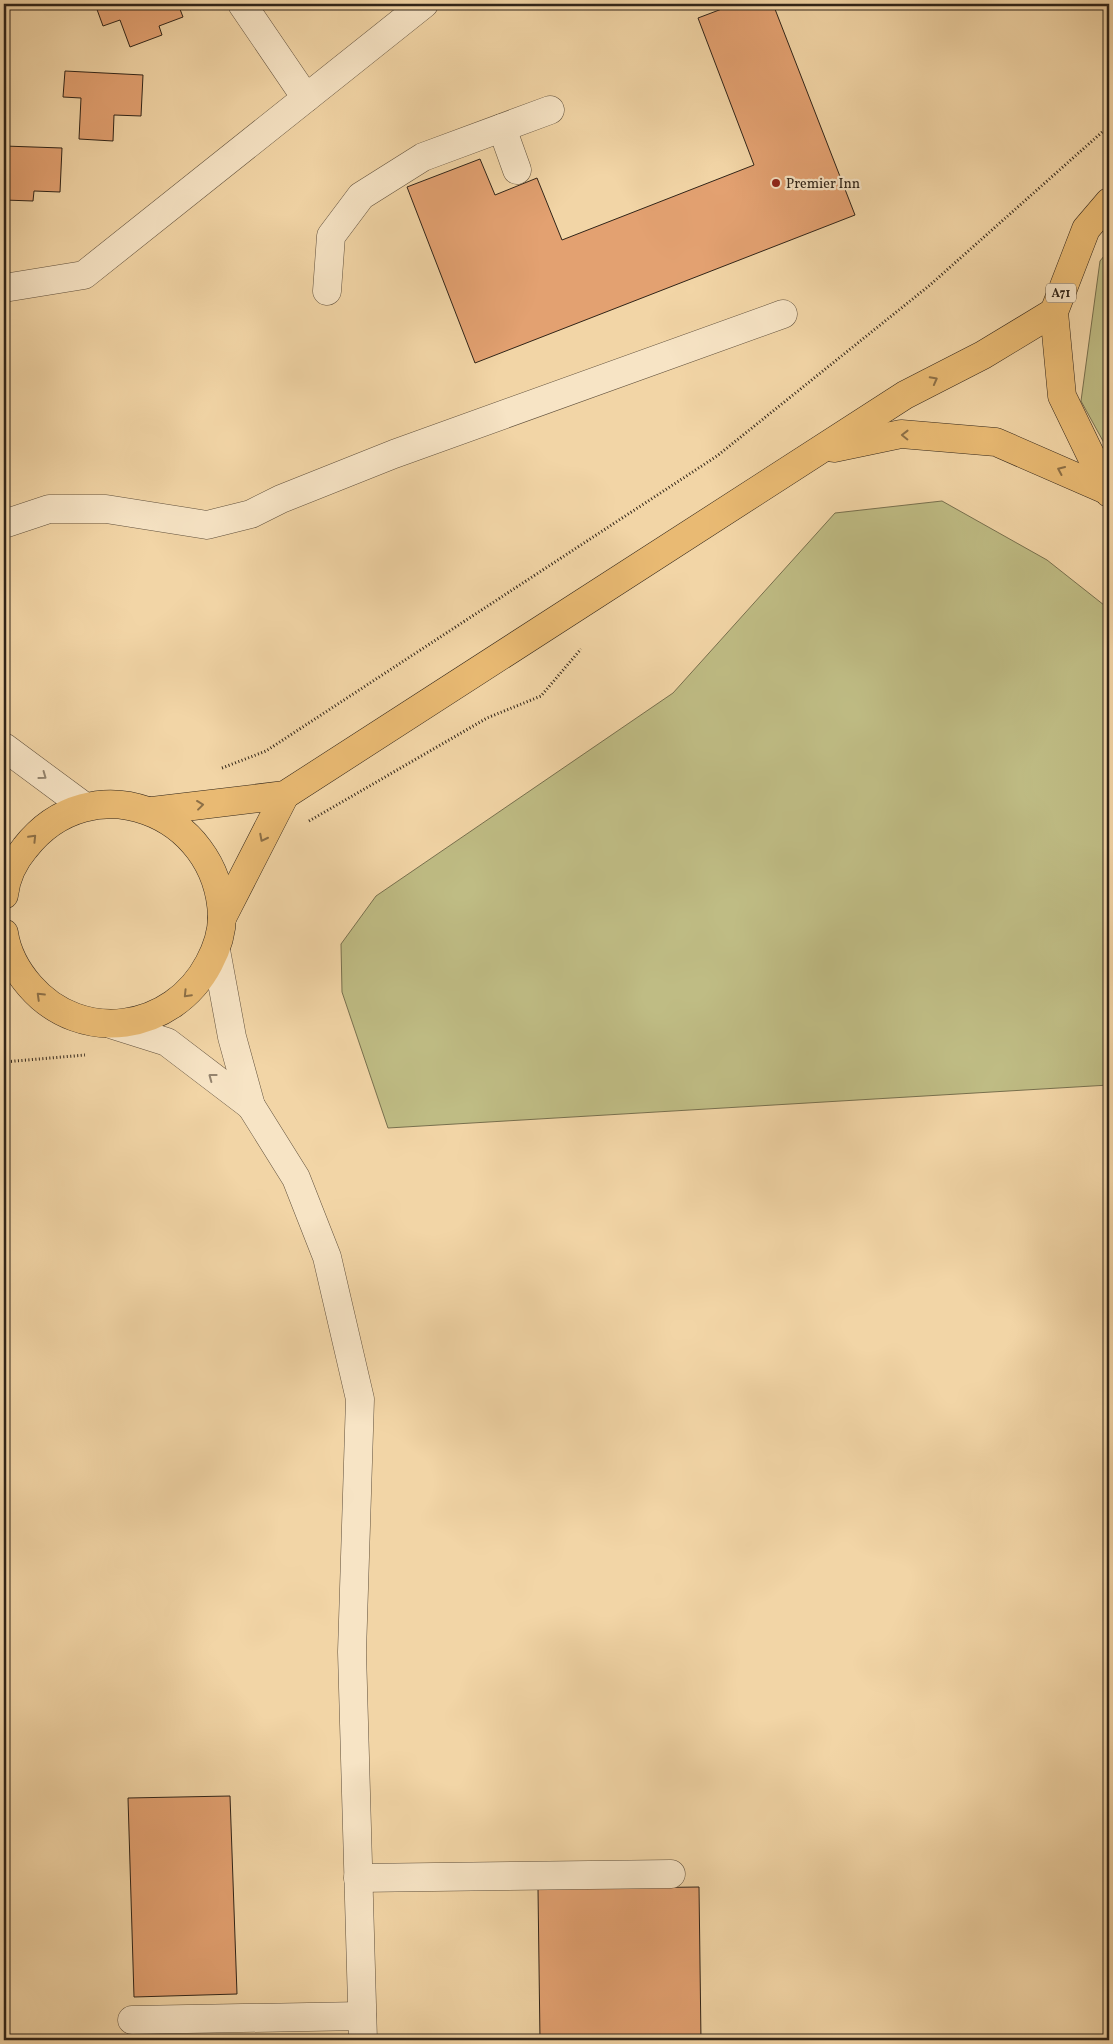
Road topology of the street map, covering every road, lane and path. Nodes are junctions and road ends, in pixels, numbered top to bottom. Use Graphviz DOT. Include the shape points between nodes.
graph roads {
  1 [pos="242,4"];
  2 [pos="424,4"];
  3 [pos="306,98"];
  4 [pos="550,110"];
  5 [pos="1109,126"];
  6 [pos="502,128"];
  7 [pos="517,170"];
  8 [pos="1109,202"];
  9 [pos="4,288"];
  10 [pos="327,291"];
  11 [pos="1054,312"];
  12 [pos="783,314"];
  13 [pos="818,452"];
  14 [pos="1108,492"];
  15 [pos="4,524"];
  16 [pos="582,649"];
  17 [pos="4,747"];
  18 [pos="213,771"];
  19 [pos="285,795"];
  20 [pos="85,807"];
  21 [pos="152,811"];
  22 [pos="301,826"];
  23 [pos="4,887"];
  24 [pos="222,918"];
  25 [pos="4,933"];
  26 [pos="216,950"];
  27 [pos="11,976"];
  28 [pos="113,1025"];
  29 [pos="89,1054"];
  30 [pos="4,1062"];
  31 [pos="251,1106"];
  32 [pos="671,1874"];
  33 [pos="358,1878"];
  34 [pos="132,2020"];
  35 [pos="362,2028"];
  1 -- 3 [label="street"];
  2 -- 3 [label="street"];
  3 -- 9 [label="street" via="84,275"];
  4 -- 6 [label="street"];
  5 -- 18 [label="path" via="930,285 716,456 266,751"];
  6 -- 7 [label="street"];
  6 -- 10 [label="street" via="423,157 361,196 331,236"];
  8 -- 11 [label="main road, A71" via="1086,229"];
  13 -- 11 [label="main road, one-way" via="906,395 983,355"];
  11 -- 14 [label="main road, A71" via="1062,396"];
  12 -- 15 [label="street" via="394,454 251,514 207,525 106,508 49,509"];
  14 -- 13 [label="main road, one-way" via="996,442 900,434"];
  13 -- 19 [label="main road"];
  16 -- 22 [label="path" via="541,696 487,718"];
  17 -- 20 [label="street, one-way"];
  21 -- 19 [label="main road, one-way"];
  19 -- 24 [label="main road, one-way"];
  20 -- 21 [label="main road" via="119,804"];
  23 -- 20 [label="main road, one-way" via="16,859 34,836 58,818"];
  21 -- 24 [label="main road" via="181,828 204,853 218,884"];
  24 -- 26 [label="main road"];
  25 -- 27 [label="main road"];
  26 -- 28 [label="main road, one-way" via="201,979 179,1002 150,1018"];
  26 -- 31 [label="street" via="232,1037"];
  28 -- 27 [label="main road, one-way" via="76,1019 42,1000"];
  31 -- 28 [label="street, one-way" via="167,1042"];
  29 -- 30 [label="path"];
  31 -- 33 [label="street" via="296,1178 327,1256 360,1399 352,1652"];
  32 -- 33 [label="street"];
  33 -- 35 [label="street"];
  34 -- 35 [label="street"];
}
